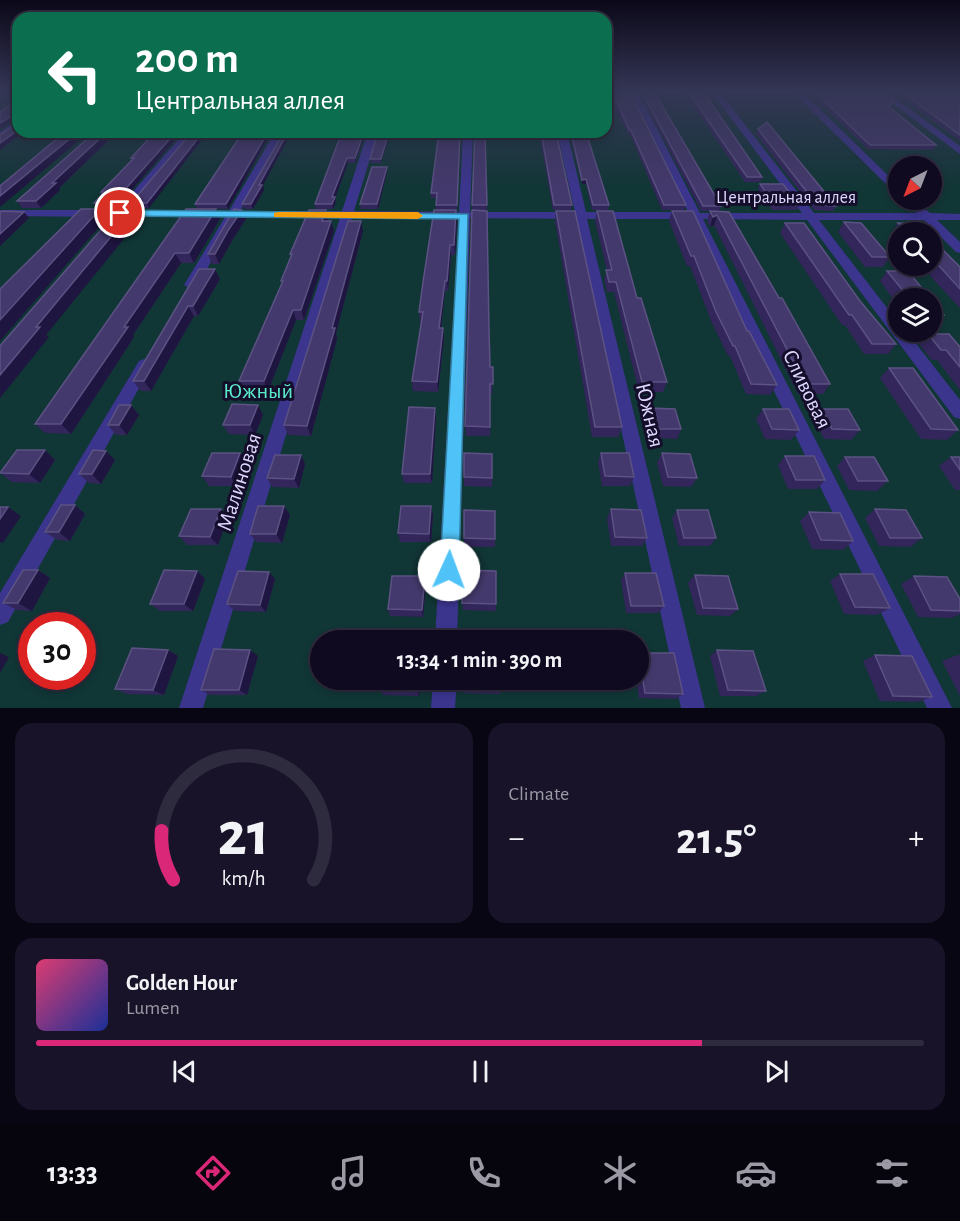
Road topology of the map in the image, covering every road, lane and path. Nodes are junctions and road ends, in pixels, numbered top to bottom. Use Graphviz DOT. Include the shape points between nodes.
graph roads {
  1 [pos="650,123"];
  2 [pos="739,123"];
  3 [pos="829,123"];
  4 [pos="923,123"];
  5 [pos="185,138"];
  6 [pos="276,138"];
  7 [pos="371,138"];
  8 [pos="468,138"];
  9 [pos="563,138"];
  10 [pos="960,151"];
  11 [pos="888,180"];
  12 [pos="23,198"];
  13 [pos="920,210"];
  14 [pos="120,213"];
  15 [pos="2,215"];
  16 [pos="231,215"];
  17 [pos="347,215"];
  18 [pos="465,216"];
  19 [pos="582,216"];
  20 [pos="697,216"];
  21 [pos="811,216"];
  22 [pos="927,217"];
  23 [pos="960,217"];
  24 [pos="105,231"];
  25 [pos="960,249"];
  26 [pos="184,297"];
  27 [pos="888,317"];
  28 [pos="907,342"];
  29 [pos="154,348"];
  30 [pos="960,412"];
  31 [pos="0,614"];
  32 [pos="446,630"];
  33 [pos="444,690"];
  34 [pos="192,708"];
  35 [pos="443,708"];
  36 [pos="693,708"];
  37 [pos="940,708"];
  1 -- 20 [label="street, Сливовая"];
  2 -- 21 [label="street"];
  3 -- 11 [label="street"];
  4 -- 10 [label="street"];
  5 -- 14 [label="street"];
  6 -- 16 [label="street"];
  7 -- 17 [label="street, Малиновая"];
  8 -- 18 [label="street"];
  9 -- 19 [label="street, Южная"];
  12 -- 15 [label="street"];
  13 -- 22 [label="street"];
  14 -- 15 [label="street, Центральная аллея"];
  14 -- 16 [label="street, Центральная аллея"];
  14 -- 24 [label="street"];
  16 -- 17 [label="street, Центральная аллея"];
  16 -- 26 [label="street"];
  17 -- 18 [label="street, Центральная аллея"];
  17 -- 34 [label="street, Малиновая"];
  18 -- 19 [label="street, Центральная аллея"];
  18 -- 32 [label="street"];
  19 -- 20 [label="street, Центральная аллея"];
  19 -- 36 [label="street, Южная"];
  20 -- 21 [label="street, Центральная аллея"];
  20 -- 37 [label="street, Сливовая"];
  21 -- 22 [label="street, Центральная аллея"];
  21 -- 27 [label="street"];
  22 -- 23 [label="street, Центральная аллея"];
  22 -- 25 [label="street"];
  28 -- 30 [label="street"];
  29 -- 31 [label="street"];
  33 -- 35 [label="street"];
}
